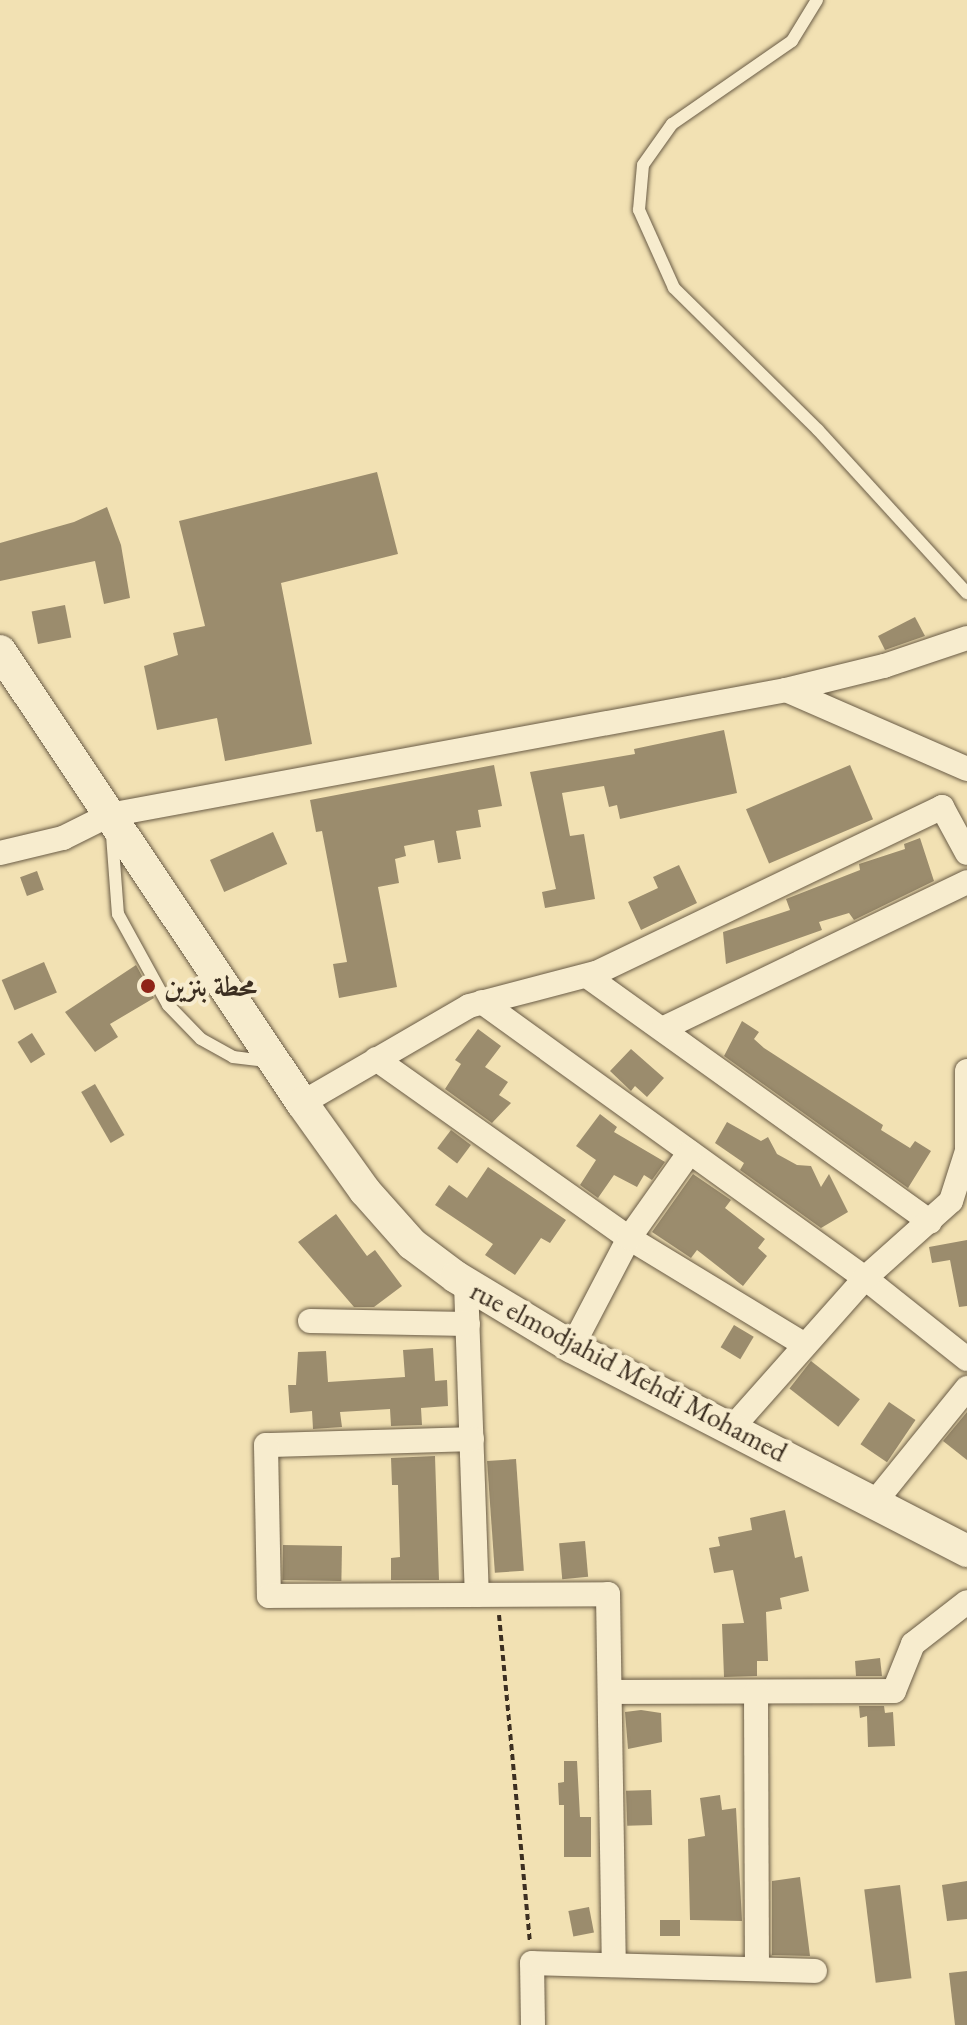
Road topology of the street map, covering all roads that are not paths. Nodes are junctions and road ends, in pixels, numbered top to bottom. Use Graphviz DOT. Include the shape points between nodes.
graph roads {
  1 [pos="817,0"];
  2 [pos="967,593"];
  3 [pos="967,638"];
  4 [pos="0,651"];
  5 [pos="786,690"];
  6 [pos="967,769"];
  7 [pos="111,817"];
  8 [pos="0,853"];
  9 [pos="967,853"];
  10 [pos="967,882"];
  11 [pos="587,976"];
  12 [pos="482,1002"];
  13 [pos="664,1028"];
  14 [pos="376,1059"];
  15 [pos="275,1063"];
  16 [pos="967,1071"];
  17 [pos="302,1103"];
  18 [pos="690,1152"];
  19 [pos="930,1222"];
  20 [pos="629,1238"];
  21 [pos="865,1278"];
  22 [pos="466,1284"];
  23 [pos="310,1321"];
  24 [pos="468,1324"];
  25 [pos="805,1345"];
  26 [pos="572,1347"];
  27 [pos="967,1359"];
  28 [pos="967,1388"];
  29 [pos="732,1428"];
  30 [pos="472,1439"];
  31 [pos="874,1503"];
  32 [pos="967,1551"];
  33 [pos="487,1595"];
  34 [pos="967,1602"];
  35 [pos="610,1692"];
  36 [pos="756,1692"];
  37 [pos="614,1965"];
  38 [pos="757,1969"];
  39 [pos="815,1971"];
  40 [pos="533,2025"];
  1 -- 2 [label="lane" via="792,41 672,124 643,165 639,210 674,288 818,430"];
  3 -- 5 [label="street"];
  4 -- 7 [label="main road, rue elmodjahid Mehdi Mohamed"];
  5 -- 6 [label="street"];
  5 -- 7 [label="street"];
  7 -- 8 [label="street" via="63,838"];
  7 -- 15 [label="main road, rue elmodjahid Mehdi Mohamed"];
  7 -- 15 [label="lane" via="118,914 168,1005 201,1039 233,1057"];
  9 -- 11 [label="street" via="942,807"];
  10 -- 13 [label="street"];
  11 -- 12 [label="street"];
  11 -- 13 [label="street"];
  12 -- 14 [label="street"];
  12 -- 18 [label="street"];
  13 -- 19 [label="street"];
  14 -- 17 [label="street"];
  14 -- 20 [label="street"];
  15 -- 17 [label="main road, rue elmodjahid Mehdi Mohamed"];
  16 -- 19 [label="street" via="961,1179 951,1201"];
  17 -- 22 [label="main road, rue elmodjahid Mehdi Mohamed" via="365,1191 412,1244"];
  18 -- 20 [label="street"];
  18 -- 21 [label="street"];
  19 -- 21 [label="street"];
  20 -- 25 [label="street"];
  20 -- 26 [label="street"];
  21 -- 25 [label="street"];
  21 -- 27 [label="street"];
  22 -- 24 [label="street"];
  22 -- 26 [label="main road, rue elmodjahid Mehdi Mohamed"];
  23 -- 24 [label="street"];
  24 -- 30 [label="street"];
  25 -- 29 [label="street"];
  26 -- 29 [label="main road, rue elmodjahid Mehdi Mohamed"];
  28 -- 31 [label="street"];
  29 -- 31 [label="main road, rue elmodjahid Mehdi Mohamed"];
  30 -- 33 [label="street"];
  30 -- 33 [label="street" via="266,1445 269,1596"];
  31 -- 32 [label="main road, rue elmodjahid Mehdi Mohamed"];
  33 -- 35 [label="street" via="608,1594"];
  34 -- 36 [label="street" via="913,1644 894,1691"];
  35 -- 36 [label="street"];
  35 -- 37 [label="street"];
  36 -- 38 [label="street"];
  37 -- 38 [label="street"];
  37 -- 40 [label="street" via="532,1963"];
  38 -- 39 [label="street"];
}
